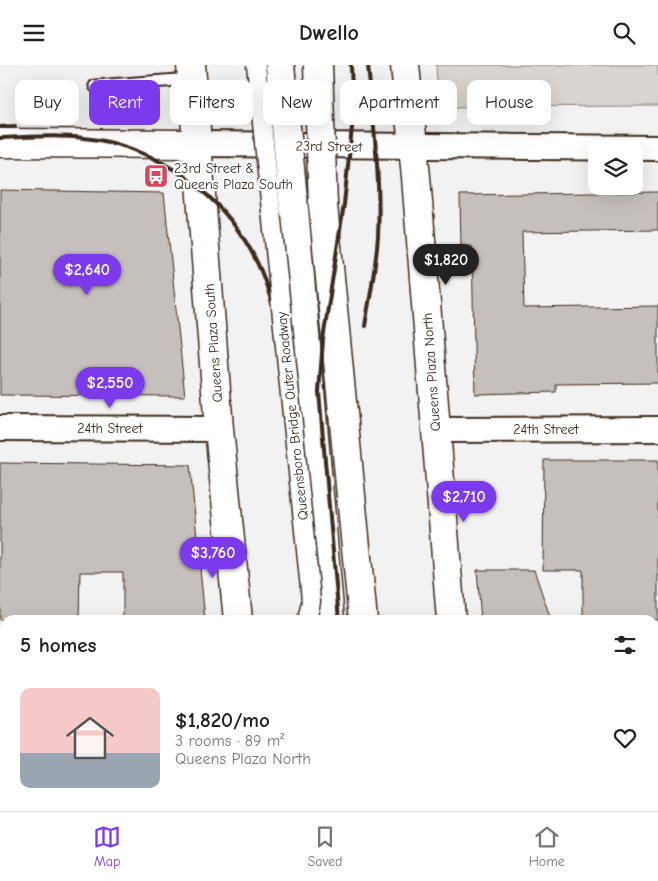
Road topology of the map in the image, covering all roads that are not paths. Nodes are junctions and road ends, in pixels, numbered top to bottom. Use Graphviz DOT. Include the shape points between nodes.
graph roads {
  1 [pos="256,65"];
  2 [pos="280,65"];
  3 [pos="318,65"];
  4 [pos="405,65"];
  5 [pos="192,72"];
  6 [pos="137,80"];
  7 [pos="0,143"];
  8 [pos="197,143"];
  9 [pos="412,147"];
  10 [pos="658,148"];
  11 [pos="282,210"];
  12 [pos="0,428"];
  13 [pos="219,429"];
  14 [pos="435,429"];
  15 [pos="658,429"];
  16 [pos="327,612"];
  17 [pos="238,615"];
  18 [pos="308,615"];
  19 [pos="363,615"];
  20 [pos="451,615"];
  1 -- 11 [label="street, Queensboro Bridge Outer Roadway, bridge"];
  2 -- 11 [label="main road, bridge"];
  3 -- 19 [label="main road, bridge" via="322,205"];
  4 -- 9 [label="main road, Queens Plaza North"];
  5 -- 6 [label="lane"];
  5 -- 8 [label="main road, Queens Plaza South"];
  7 -- 8 [label="main road, 23rd Street"];
  8 -- 9 [label="street, 23rd Street"];
  8 -- 13 [label="main road, Queens Plaza South"];
  9 -- 10 [label="street, 23rd Street"];
  9 -- 14 [label="main road, Queens Plaza North"];
  11 -- 16 [label="main road"];
  11 -- 18 [label="street, Queensboro Bridge Outer Roadway, bridge" via="311,602"];
  12 -- 13 [label="street, 24th Street"];
  13 -- 17 [label="main road, Queens Plaza South"];
  14 -- 15 [label="street, 24th Street"];
  14 -- 20 [label="main road, Queens Plaza North"];
}
